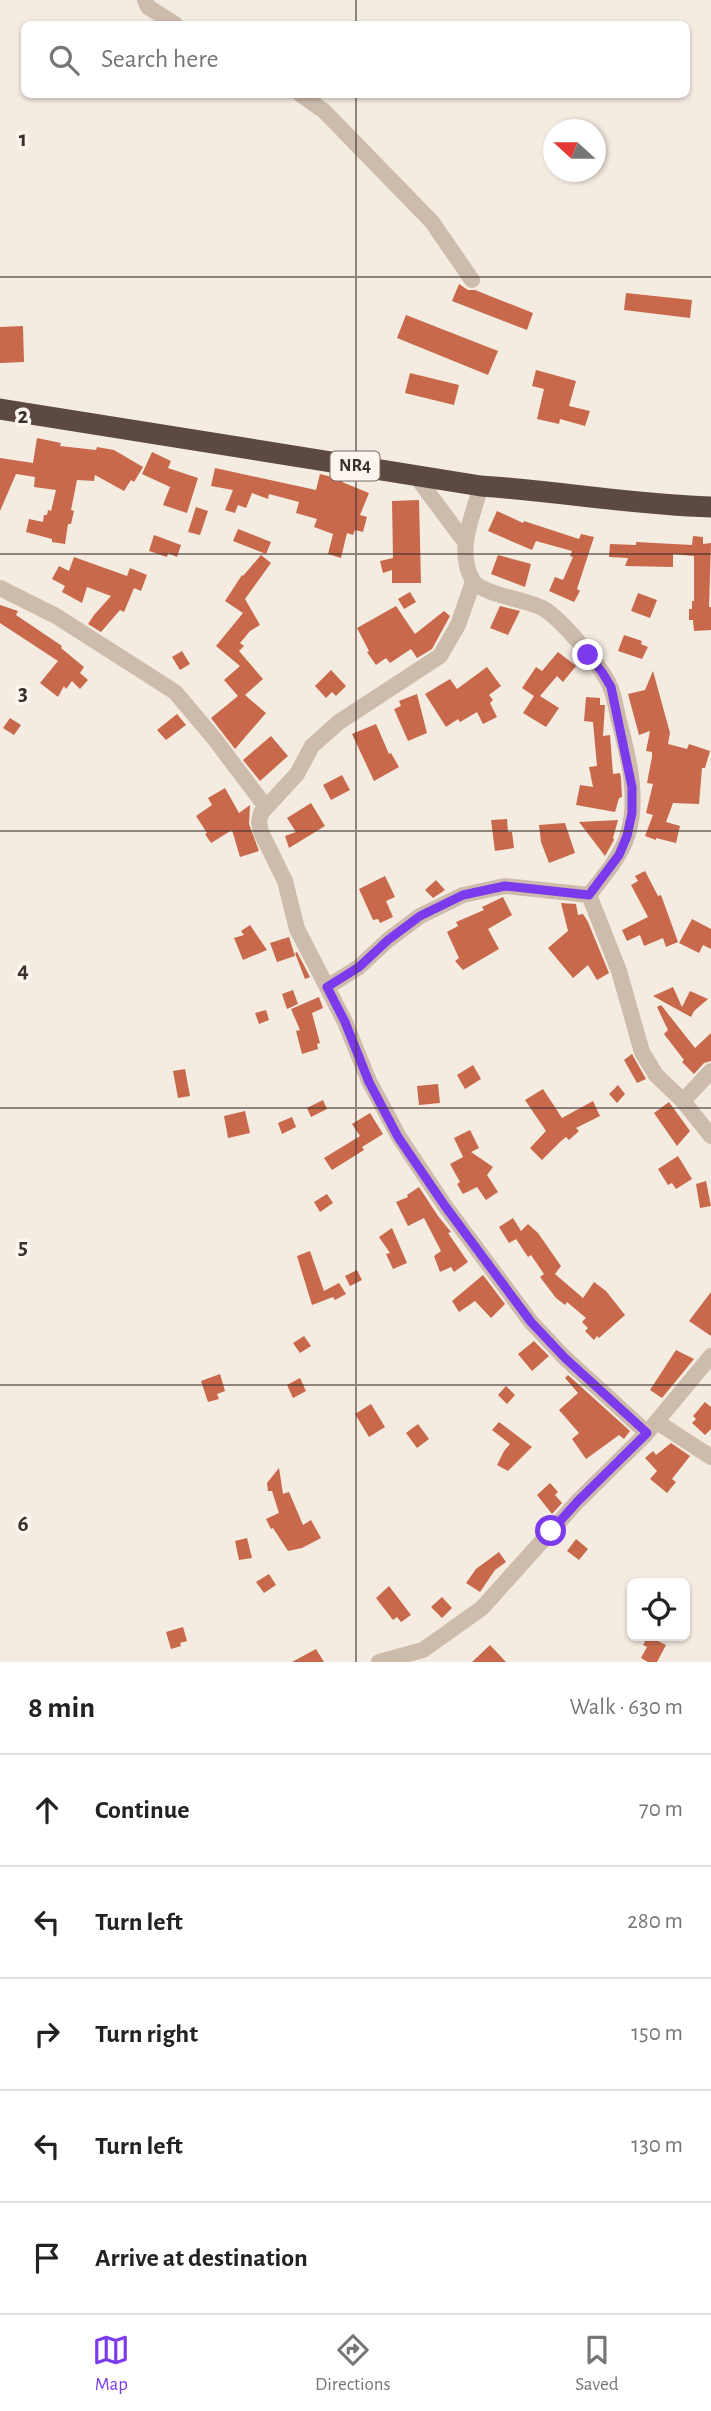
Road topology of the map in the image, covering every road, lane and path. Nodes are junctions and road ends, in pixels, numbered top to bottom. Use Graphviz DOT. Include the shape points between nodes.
graph roads {
  1 [pos="145,0"];
  2 [pos="170,21"];
  3 [pos="306,98"];
  4 [pos="472,280"];
  5 [pos="0,409"];
  6 [pos="415,475"];
  7 [pos="481,486"];
  8 [pos="711,508"];
  9 [pos="465,542"];
  10 [pos="473,582"];
  11 [pos="0,588"];
  12 [pos="265,807"];
  13 [pos="589,895"];
  14 [pos="327,987"];
  15 [pos="711,1071"];
  16 [pos="683,1101"];
  17 [pos="711,1136"];
  18 [pos="711,1356"];
  19 [pos="652,1428"];
  20 [pos="711,1457"];
  21 [pos="379,1662"];
  1 -- 2 [label="street"];
  3 -- 4 [label="street" via="324,111 432,222"];
  5 -- 6 [label="highway, NR4"];
  6 -- 7 [label="highway, NR4"];
  6 -- 9 [label="street"];
  7 -- 8 [label="highway, NR4"];
  7 -- 9 [label="street"];
  9 -- 10 [label="street"];
  10 -- 12 [label="street" via="440,656 339,722"];
  10 -- 13 [label="street" via="546,610 611,687 632,787 632,813 619,855"];
  11 -- 12 [label="street" via="56,616 176,692"];
  12 -- 14 [label="street" via="259,822 261,832 285,881 297,929"];
  13 -- 14 [label="street" via="505,886 463,895 420,916 359,967"];
  13 -- 16 [label="street" via="619,971 642,1052 656,1075"];
  14 -- 19 [label="street" via="398,1137 445,1206 531,1322 565,1358"];
  15 -- 16 [label="street"];
  16 -- 17 [label="street"];
  18 -- 19 [label="street"];
  19 -- 20 [label="street"];
  19 -- 21 [label="street" via="578,1501 482,1608 423,1650"];
}
